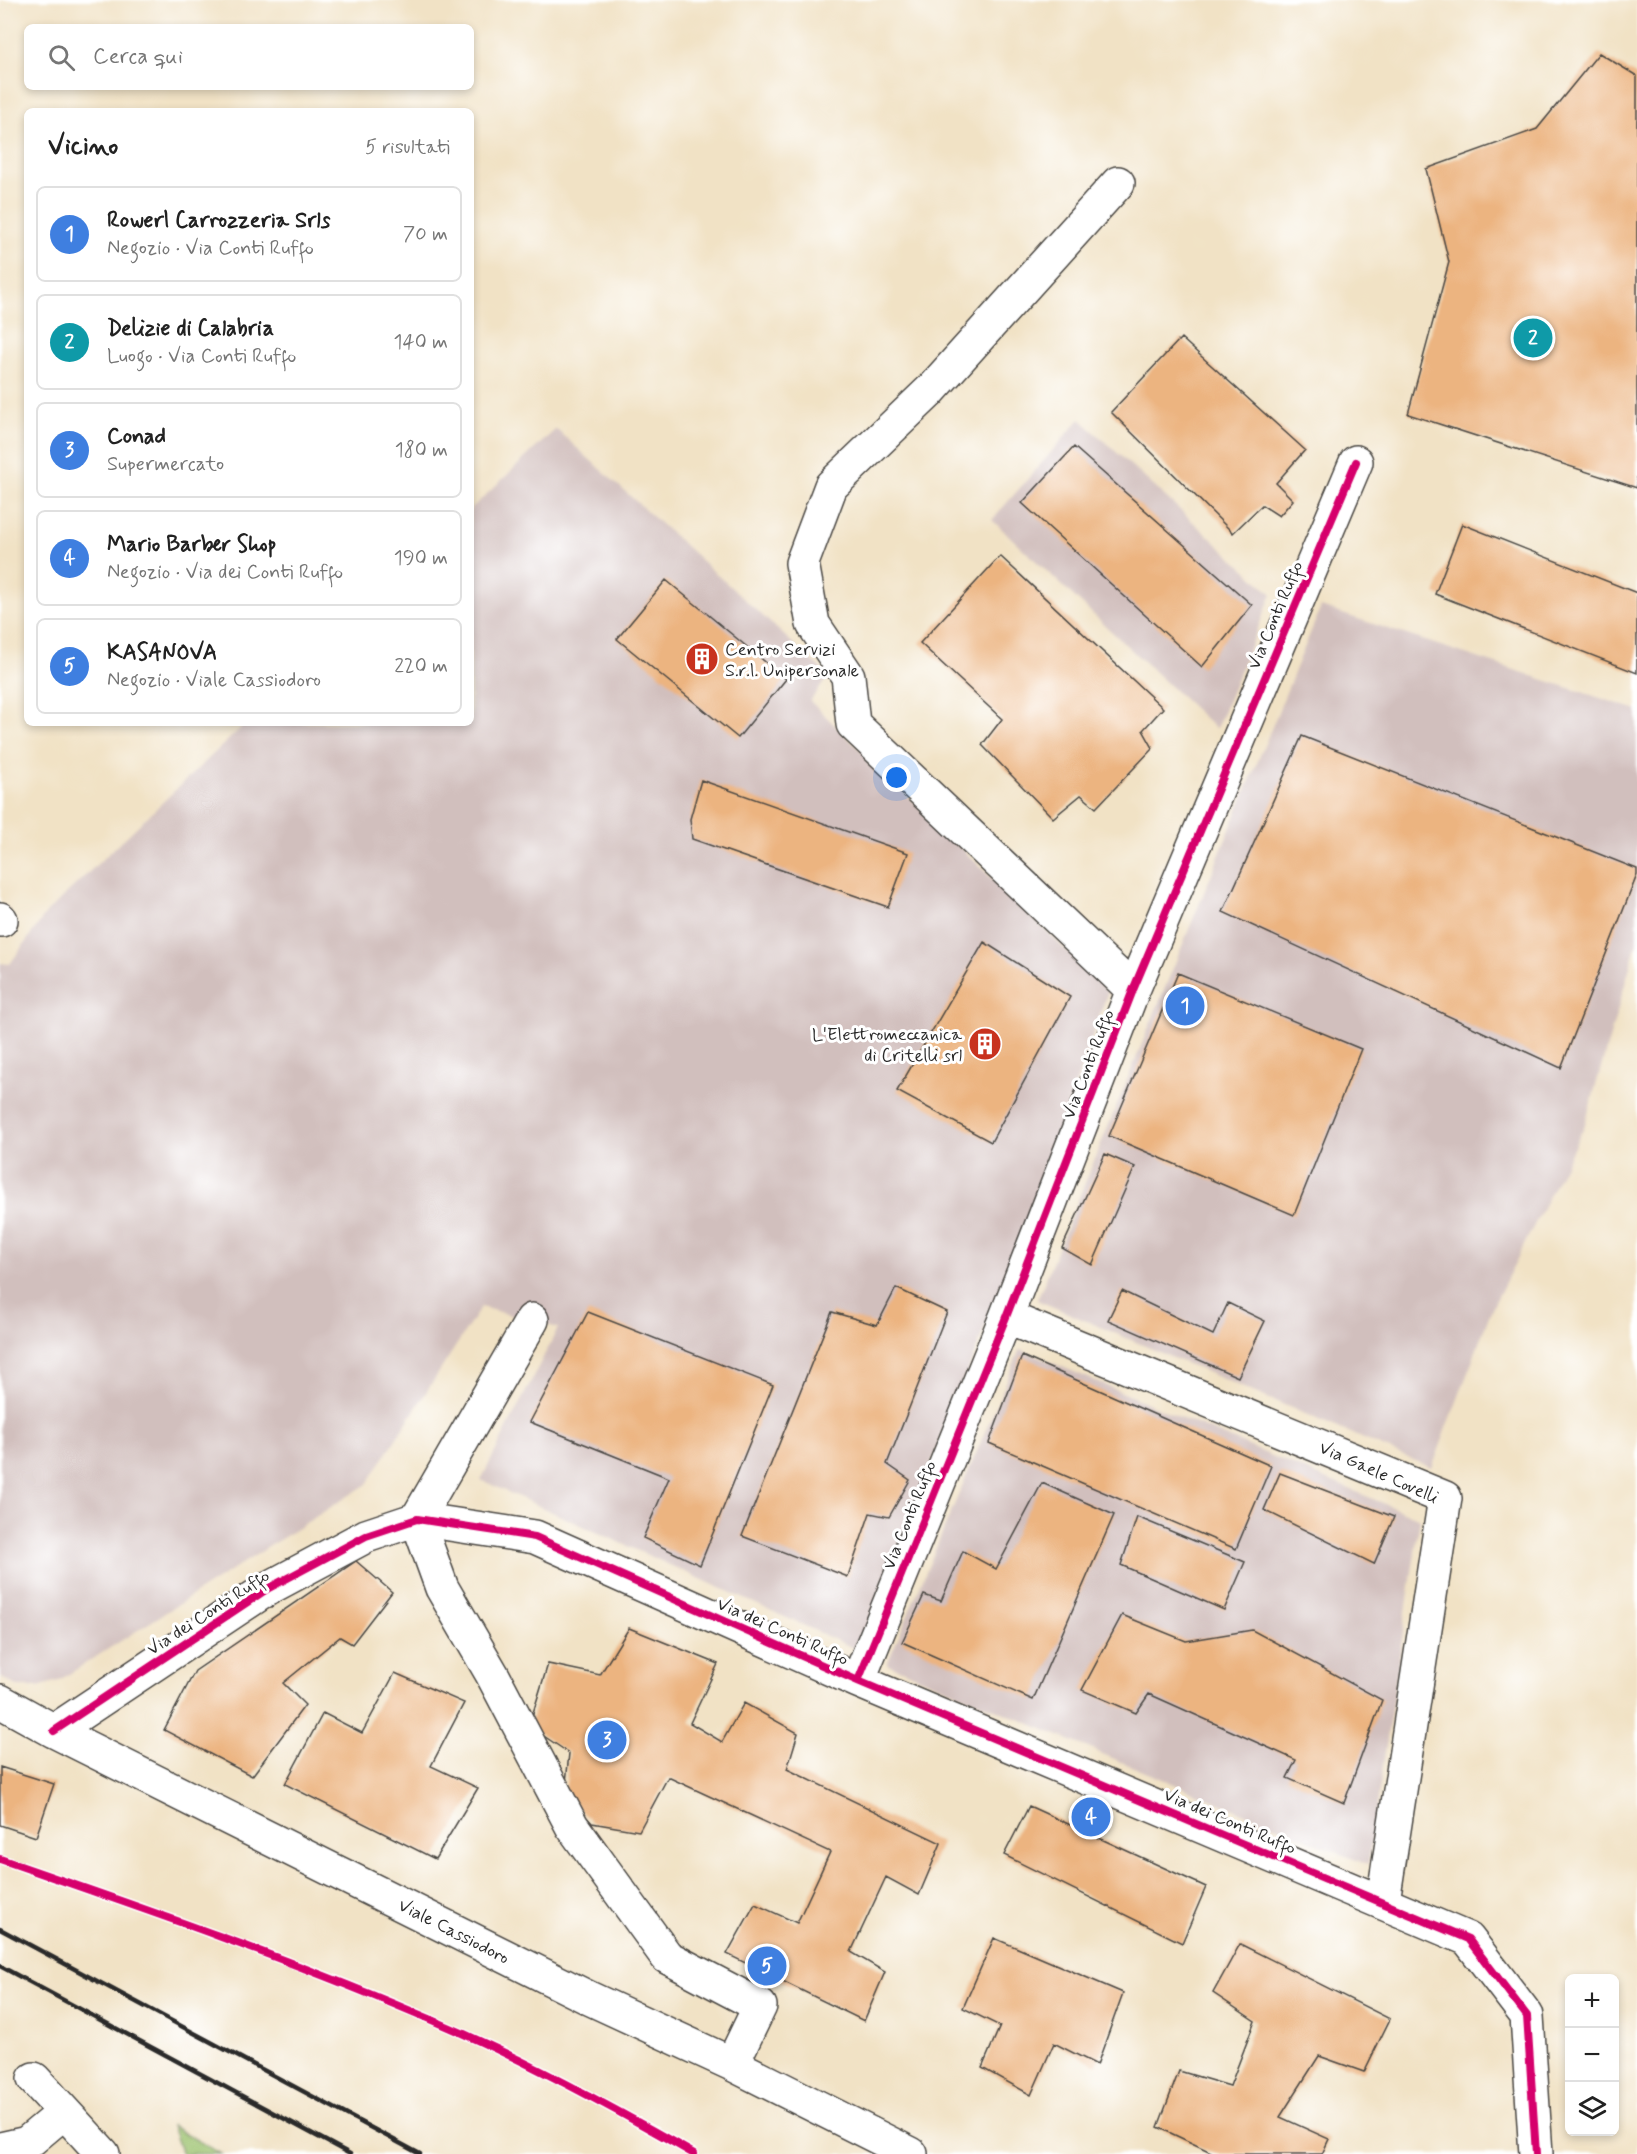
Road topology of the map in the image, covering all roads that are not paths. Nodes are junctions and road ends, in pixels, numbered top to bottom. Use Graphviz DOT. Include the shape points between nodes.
graph roads {
  1 [pos="1118,183"];
  2 [pos="1356,462"];
  3 [pos="1133,990"];
  4 [pos="1006,1317"];
  5 [pos="532,1320"];
  6 [pos="417,1519"];
  7 [pos="858,1681"];
  8 [pos="0,1701"];
  9 [pos="54,1731"];
  10 [pos="1383,1901"];
  11 [pos="732,2064"];
  12 [pos="34,2079"];
  13 [pos="64,2112"];
  14 [pos="0,2149"];
  15 [pos="103,2154"];
  16 [pos="911,2154"];
  17 [pos="1536,2154"];
  1 -- 3 [label="street" via="930,391 831,486 802,563 813,624 848,676 853,724"];
  2 -- 3 [label="street, Via Conti Ruffo"];
  3 -- 4 [label="street, Via Conti Ruffo"];
  4 -- 7 [label="street, Via Conti Ruffo"];
  4 -- 10 [label="street, Via Gaele Covelli" via="1445,1498"];
  5 -- 6 [label="street"];
  6 -- 7 [label="street, Via dei Conti Ruffo" via="534,1537"];
  6 -- 9 [label="street, Via dei Conti Ruffo" via="366,1536 267,1589"];
  6 -- 11 [label="street" via="442,1588 572,1826 667,1957 760,2006"];
  7 -- 10 [label="street, Via dei Conti Ruffo"];
  8 -- 9 [label="street, Viale Cassiodoro"];
  9 -- 11 [label="street, Viale Cassiodoro" via="589,1998"];
  10 -- 17 [label="street, Via dei Conti Ruffo" via="1468,1939 1527,2016"];
  11 -- 16 [label="street, Viale Cassiodoro"];
  12 -- 13 [label="street"];
  13 -- 14 [label="street" via="27,2143"];
  13 -- 15 [label="street"];
}
